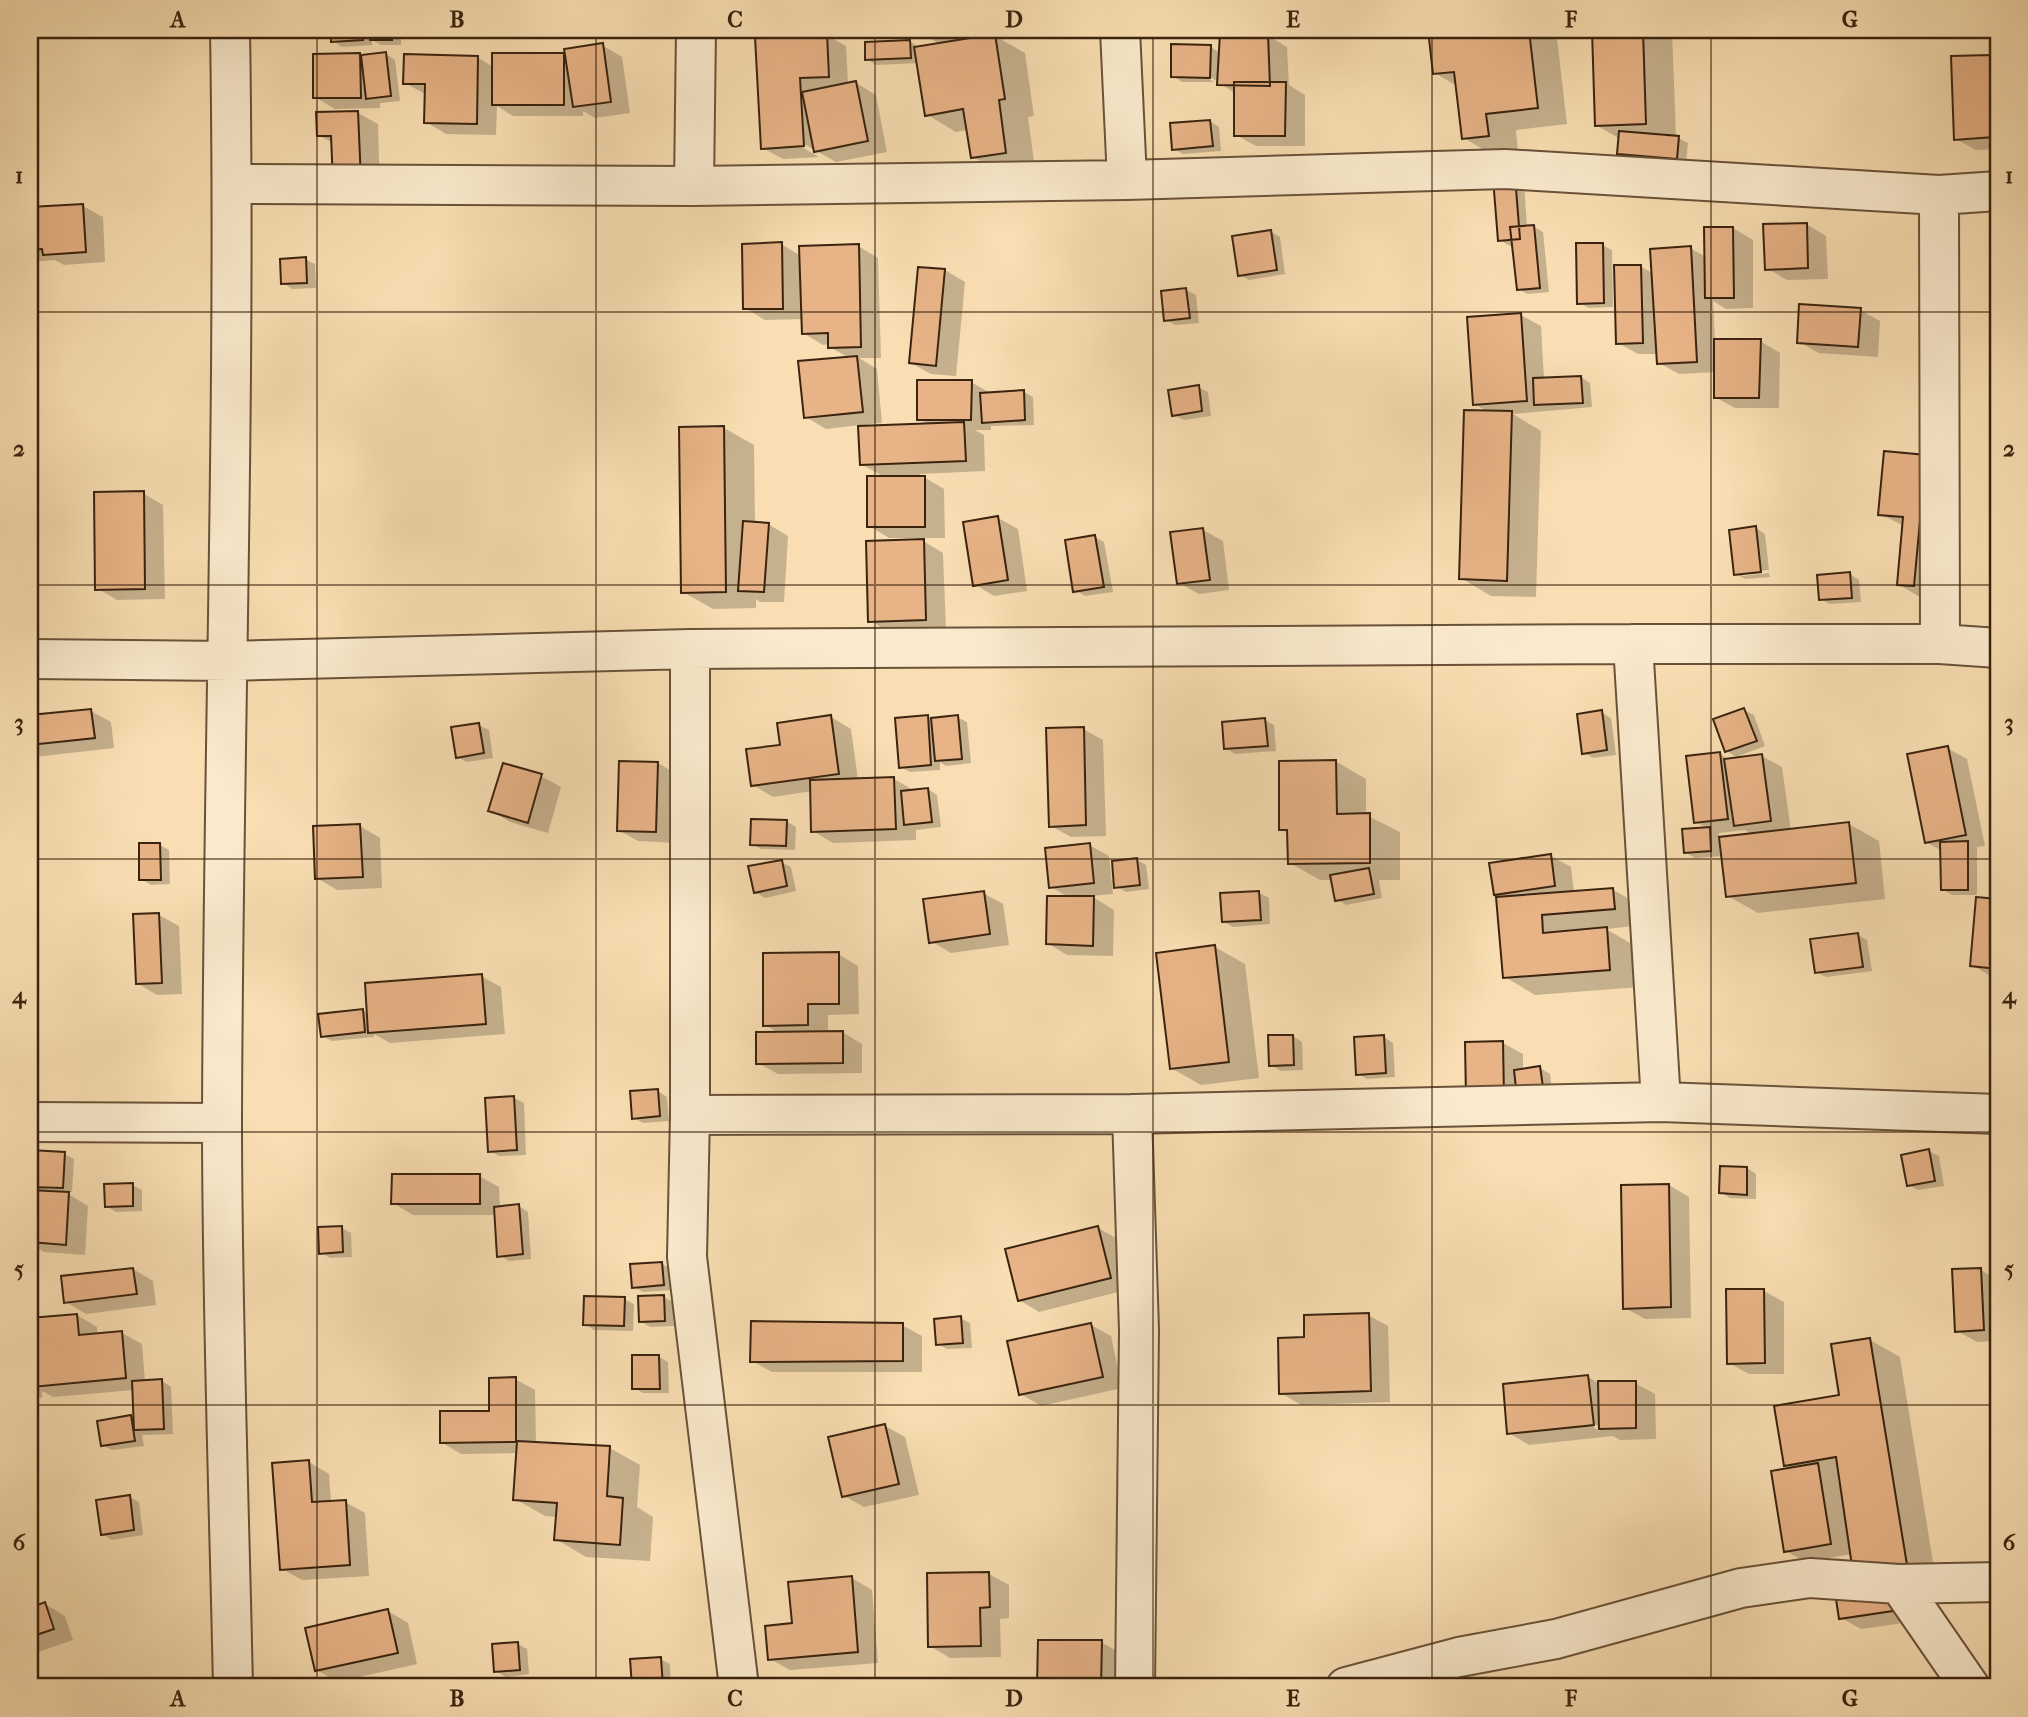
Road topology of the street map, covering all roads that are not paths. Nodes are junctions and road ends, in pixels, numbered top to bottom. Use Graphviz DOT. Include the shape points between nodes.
graph roads {
  1 [pos="230,30"];
  2 [pos="696,30"];
  3 [pos="1121,30"];
  4 [pos="1127,180"];
  5 [pos="232,184"];
  6 [pos="694,186"];
  7 [pos="1998,191"];
  8 [pos="1939,195"];
  9 [pos="1633,644"];
  10 [pos="1940,644"];
  11 [pos="690,649"];
  12 [pos="1998,649"];
  13 [pos="30,659"];
  14 [pos="229,661"];
  15 [pos="1661,1102"];
  16 [pos="1132,1114"];
  17 [pos="1998,1114"];
  18 [pos="690,1115"];
  19 [pos="30,1122"];
  20 [pos="222,1123"];
  21 [pos="1998,1581"];
  22 [pos="1899,1584"];
  23 [pos="1464,1672"];
  24 [pos="233,1687"];
  25 [pos="739,1687"];
  26 [pos="1135,1687"];
  27 [pos="1346,1687"];
  28 [pos="1970,1687"];
  1 -- 5 [label="street"];
  2 -- 6 [label="street"];
  3 -- 4 [label="street"];
  4 -- 6 [label="street"];
  4 -- 8 [label="street" via="1505,169"];
  5 -- 6 [label="street"];
  5 -- 14 [label="street"];
  7 -- 8 [label="street"];
  8 -- 10 [label="street"];
  9 -- 10 [label="street"];
  9 -- 11 [label="street"];
  9 -- 15 [label="street"];
  10 -- 12 [label="street"];
  11 -- 14 [label="street"];
  11 -- 18 [label="street"];
  13 -- 14 [label="street"];
  14 -- 20 [label="street"];
  15 -- 16 [label="street"];
  15 -- 17 [label="street"];
  16 -- 18 [label="street"];
  16 -- 26 [label="street" via="1139,1330"];
  18 -- 25 [label="street" via="687,1257"];
  19 -- 20 [label="street"];
  20 -- 24 [label="street"];
  21 -- 22 [label="street"];
  22 -- 23 [label="street" via="1810,1578 1741,1588 1556,1639"];
  22 -- 28 [label="street"];
  23 -- 27 [label="street"];
}
